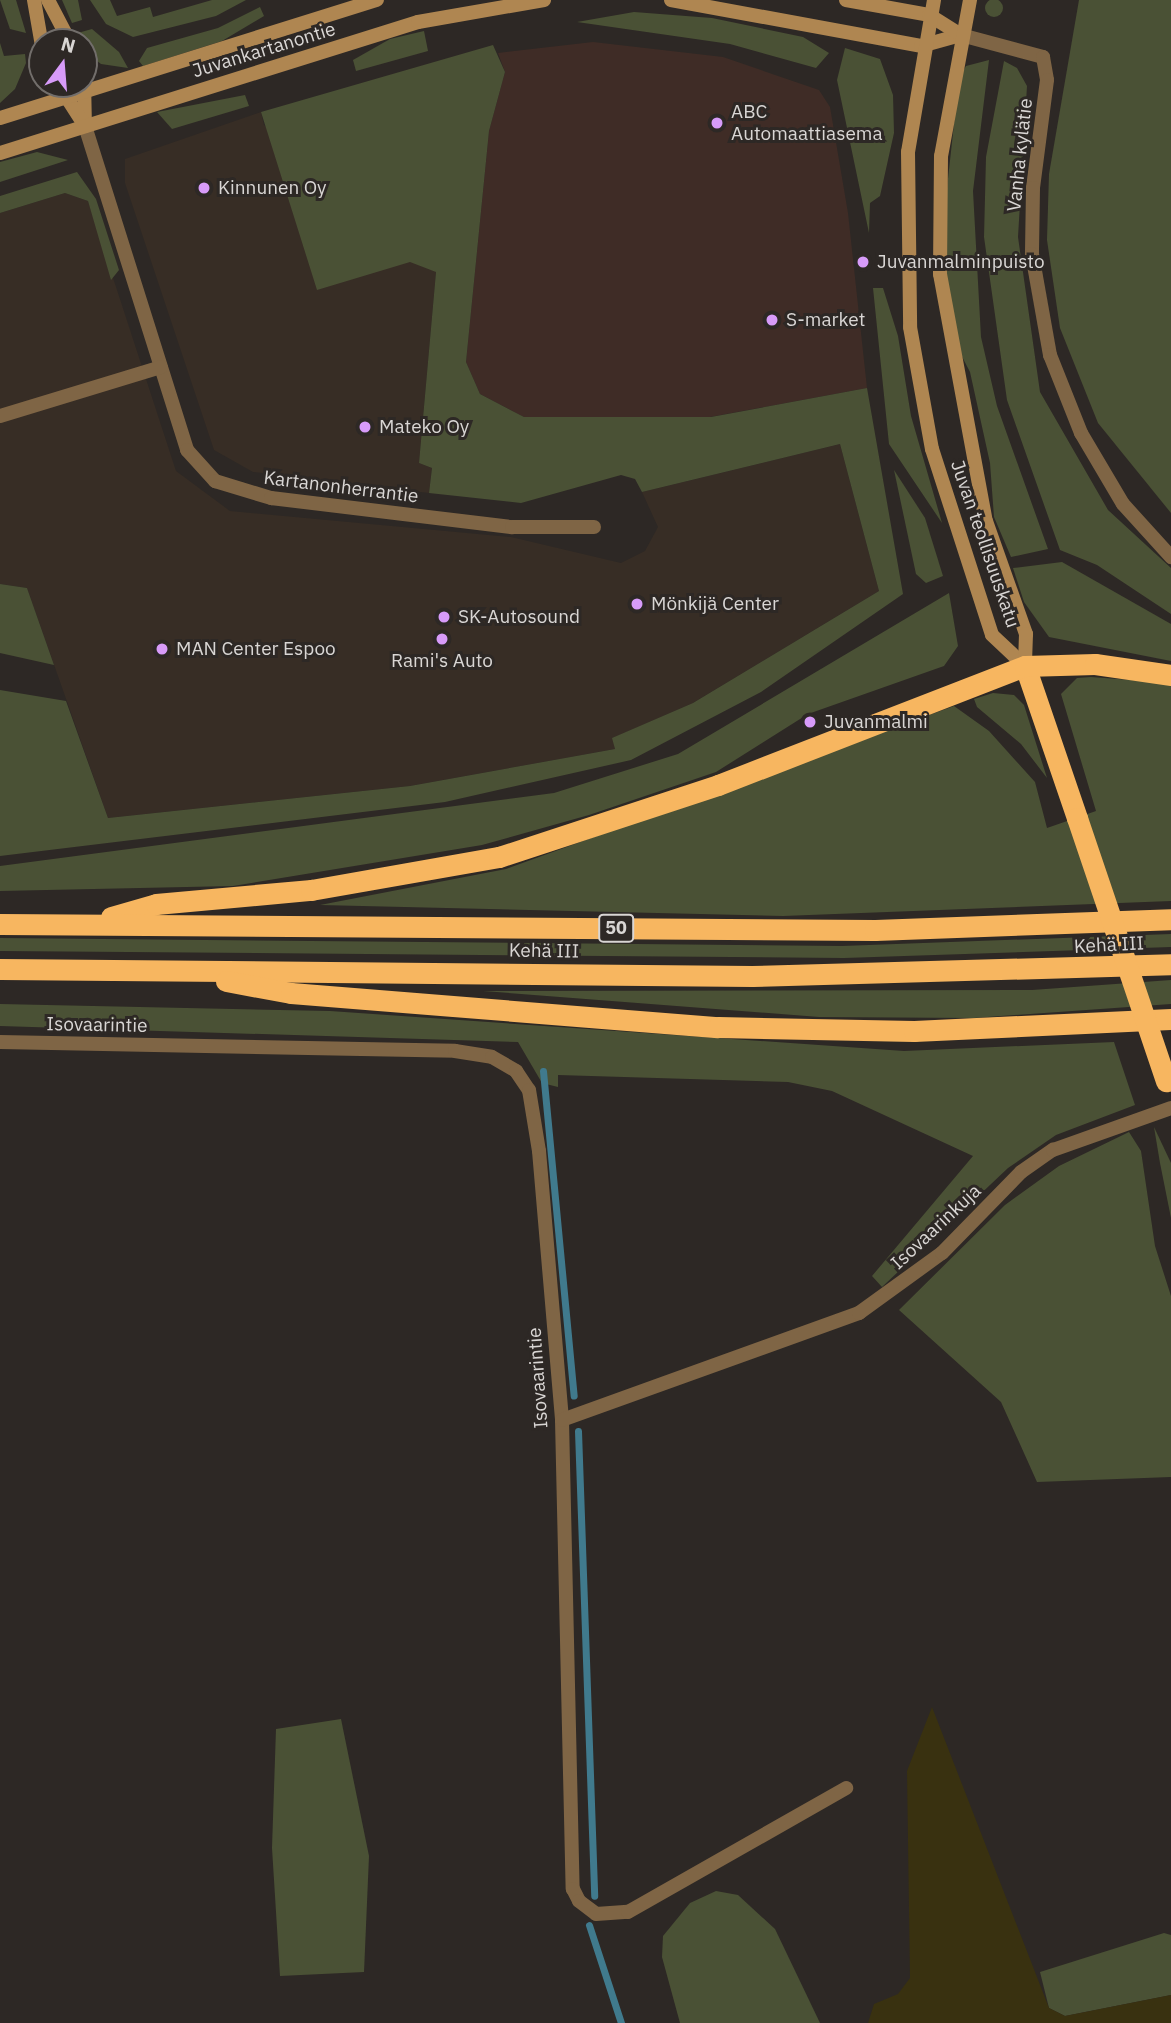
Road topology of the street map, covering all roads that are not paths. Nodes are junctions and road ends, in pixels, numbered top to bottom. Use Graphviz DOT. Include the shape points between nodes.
graph roads {
  1 [pos="34,0"];
  2 [pos="48,0"];
  3 [pos="377,0"];
  4 [pos="544,0"];
  5 [pos="671,0"];
  6 [pos="846,0"];
  7 [pos="934,0"];
  8 [pos="970,0"];
  9 [pos="929,15"];
  10 [pos="39,28"];
  11 [pos="63,28"];
  12 [pos="961,35"];
  13 [pos="921,46"];
  14 [pos="98,81"];
  15 [pos="44,98"];
  16 [pos="65,98"];
  17 [pos="86,98"];
  18 [pos="0,118"];
  19 [pos="85,126"];
  20 [pos="0,153"];
  21 [pos="161,367"];
  22 [pos="0,416"];
  23 [pos="594,527"];
  24 [pos="1171,557"];
  25 [pos="1025,666"];
  26 [pos="1171,675"];
  27 [pos="1171,919"];
  28 [pos="0,924"];
  29 [pos="89,924"];
  30 [pos="1171,964"];
  31 [pos="0,969"];
  32 [pos="173,971"];
  33 [pos="1171,1019"];
  34 [pos="0,1042"];
  35 [pos="1169,1088"];
  36 [pos="1171,1108"];
  37 [pos="562,1420"];
  38 [pos="846,1788"];
  1 -- 10 [label="main road"];
  2 -- 11 [label="main road"];
  3 -- 14 [label="main road, Juvankartanontie"];
  4 -- 19 [label="main road, Juvankartanontie" via="418,22"];
  5 -- 13 [label="main road"];
  6 -- 9 [label="main road"];
  7 -- 9 [label="main road, Juvan teollisuuskatu"];
  8 -- 12 [label="main road, Juvan teollisuuskatu"];
  9 -- 12 [label="main road"];
  9 -- 13 [label="main road, Juvan teollisuuskatu"];
  12 -- 13 [label="main road"];
  12 -- 24 [label="street, Vanha kylätie" via="1043,57 1047,79 1033,188 1032,254 1050,355 1081,433 1123,504"];
  12 -- 25 [label="main road, Juvan teollisuuskatu" via="941,156 940,274 986,521 1026,634"];
  13 -- 25 [label="main road, Juvan teollisuuskatu" via="904,202 919,384 932,449 992,635"];
  15 -- 18 [label="main road, Juvankartanontie"];
  16 -- 19 [label="main road"];
  17 -- 19 [label="main road"];
  19 -- 20 [label="main road, Juvankartanontie"];
  19 -- 21 [label="street, Kartanonherrantie"];
  21 -- 22 [label="street"];
  21 -- 23 [label="street, Kartanonherrantie" via="187,450 215,481 237,490 512,527"];
  25 -- 26 [label="highway" via="1095,664"];
  25 -- 29 [label="highway" via="718,785 499,857 311,890 156,904"];
  25 -- 35 [label="highway, bridge"];
  27 -- 29 [label="highway, Kehä III / 50" via="875,930"];
  28 -- 29 [label="highway, Kehä III / 50"];
  30 -- 32 [label="highway, Kehä III" via="752,976"];
  31 -- 32 [label="highway, Kehä III"];
  32 -- 33 [label="highway" via="291,993 718,1027 914,1031"];
  34 -- 37 [label="street, Isovaarintie" via="455,1051 492,1057 516,1071 528,1090 539,1151"];
  36 -- 37 [label="street, Isovaarinkuja" via="1053,1150 1020,1172 942,1253 859,1313"];
  37 -- 38 [label="street, Isovaarintie" via="573,1889 586,1910 628,1912"];
}
